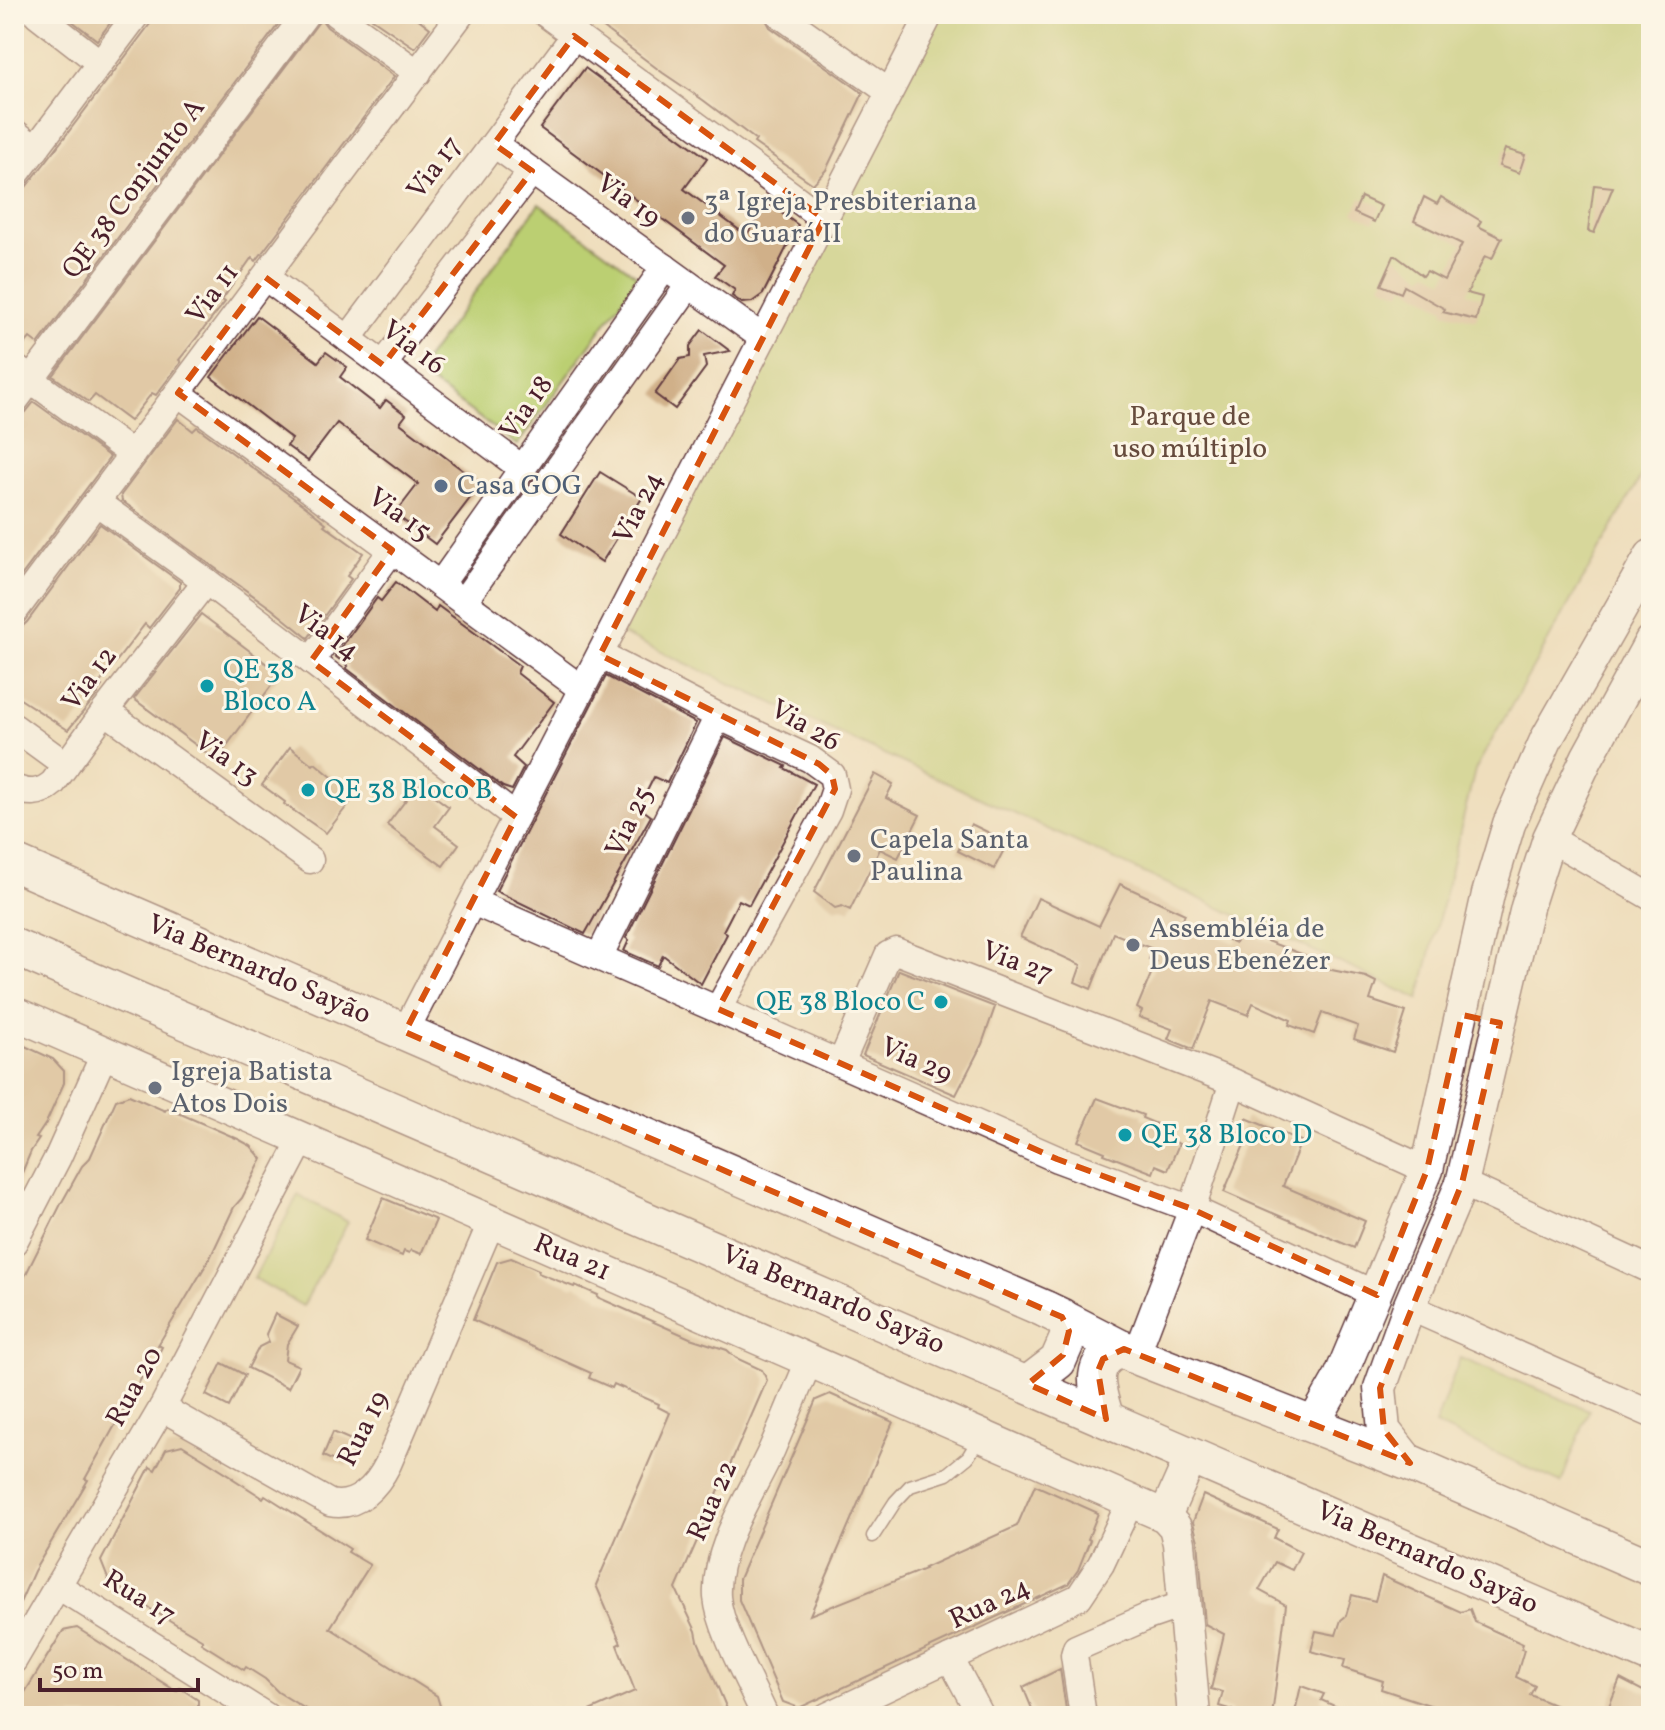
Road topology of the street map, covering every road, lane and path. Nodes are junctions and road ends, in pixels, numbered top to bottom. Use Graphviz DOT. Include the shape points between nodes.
graph roads {
  1 [pos="37,14"];
  2 [pos="137,14"];
  3 [pos="306,14"];
  4 [pos="336,14"];
  5 [pos="461,14"];
  6 [pos="546,14"];
  7 [pos="779,14"];
  8 [pos="930,14"];
  9 [pos="574,36"];
  10 [pos="100,63"];
  11 [pos="418,73"];
  12 [pos="889,92"];
  13 [pos="14,132"];
  14 [pos="494,144"];
  15 [pos="36,149"];
  16 [pos="532,171"];
  17 [pos="14,177"];
  18 [pos="824,219"];
  19 [pos="665,267"];
  20 [pos="265,277"];
  21 [pos="689,285"];
  22 [pos="763,338"];
  23 [pos="348,339"];
  24 [pos="383,365"];
  25 [pos="22,373"];
  26 [pos="178,393"];
  27 [pos="14,402"];
  28 [pos="132,454"];
  29 [pos="523,469"];
  30 [pos="96,502"];
  31 [pos="392,550"];
  32 [pos="1651,556"];
  33 [pos="206,581"];
  34 [pos="440,585"];
  35 [pos="463,602"];
  36 [pos="14,612"];
  37 [pos="1651,641"];
  38 [pos="600,655"];
  39 [pos="311,661"];
  40 [pos="1642,677"];
  41 [pos="582,689"];
  42 [pos="105,711"];
  43 [pos="718,716"];
  44 [pos="14,727"];
  45 [pos="66,765"];
  46 [pos="14,788"];
  47 [pos="516,817"];
  48 [pos="1549,838"];
  49 [pos="310,860"];
  50 [pos="14,863"];
  51 [pos="1651,897"];
  52 [pos="473,902"];
  53 [pos="14,947"];
  54 [pos="599,957"];
  55 [pos="1469,982"];
  56 [pos="1507,988"];
  57 [pos="718,1009"];
  58 [pos="14,1013"];
  59 [pos="1462,1015"];
  60 [pos="1500,1023"];
  61 [pos="405,1032"];
  62 [pos="105,1052"];
  63 [pos="841,1063"];
  64 [pos="1233,1082"];
  65 [pos="302,1140"];
  66 [pos="1427,1170"];
  67 [pos="1462,1183"];
  68 [pos="1192,1209"];
  69 [pos="491,1223"];
  70 [pos="14,1242"];
  71 [pos="1651,1270"];
  72 [pos="1377,1295"];
  73 [pos="1409,1307"];
  74 [pos="1045,1309"];
  75 [pos="1130,1352"];
  76 [pos="810,1359"];
  77 [pos="1028,1384"];
  78 [pos="162,1408"];
  79 [pos="1651,1414"];
  80 [pos="1106,1419"];
  81 [pos="1312,1426"];
  82 [pos="981,1434"];
  83 [pos="1192,1455"];
  84 [pos="1410,1463"];
  85 [pos="1131,1500"];
  86 [pos="1165,1516"];
  87 [pos="873,1536"];
  88 [pos="1651,1568"];
  89 [pos="58,1586"];
  90 [pos="1182,1605"];
  91 [pos="1651,1655"];
  92 [pos="950,1658"];
  93 [pos="14,1660"];
  94 [pos="860,1709"];
  95 [pos="266,1716"];
  96 [pos="765,1716"];
  97 [pos="827,1716"];
  98 [pos="981,1716"];
  99 [pos="1083,1716"];
  100 [pos="1194,1716"];
  1 -- 10 [label="street"];
  2 -- 10 [label="street"];
  3 -- 25 [label="street, QE 38 Conjunto A"];
  4 -- 11 [label="street"];
  5 -- 11 [label="street, Via 11"];
  6 -- 9 [label="street"];
  7 -- 12 [label="street"];
  8 -- 12 [label="street, Via 24"];
  9 -- 14 [label="street, Via 17"];
  9 -- 18 [label="street"];
  10 -- 15 [label="street"];
  11 -- 20 [label="street, Via 11"];
  12 -- 18 [label="street, Via 24"];
  13 -- 15 [label="street"];
  14 -- 16 [label="street, Via 19"];
  14 -- 23 [label="street, Via 17"];
  15 -- 17 [label="street"];
  16 -- 19 [label="street, Via 19"];
  16 -- 24 [label="street"];
  18 -- 22 [label="street, Via 24"];
  19 -- 21 [label="street, Via 19"];
  19 -- 29 [label="street, Via 18"];
  20 -- 23 [label="street, Via 16"];
  20 -- 26 [label="street, Via 11"];
  21 -- 22 [label="street, Via 19"];
  21 -- 35 [label="street"];
  22 -- 38 [label="street, Via 24"];
  23 -- 24 [label="street, Via 16"];
  24 -- 29 [label="street, Via 16"];
  25 -- 27 [label="street, QE 38 Conjunto A"];
  25 -- 28 [label="street"];
  26 -- 28 [label="street, Via 11"];
  26 -- 31 [label="street, Via 15"];
  28 -- 30 [label="street, Via 11"];
  29 -- 34 [label="street, Via 18"];
  30 -- 33 [label="street, Via 14"];
  30 -- 36 [label="street, Via 11"];
  31 -- 34 [label="street, Via 15"];
  31 -- 39 [label="street"];
  32 -- 55 [label="street" via="1546,740 1509,824"];
  33 -- 39 [label="street, Via 14"];
  33 -- 42 [label="street, Via 12"];
  34 -- 35 [label="street, Via 15"];
  35 -- 41 [label="street, Via 15"];
  37 -- 40 [label="street"];
  38 -- 41 [label="street, Via 24"];
  38 -- 43 [label="street, Via 26"];
  39 -- 47 [label="street, Via 14"];
  40 -- 48 [label="street" via="1587,758"];
  41 -- 47 [label="street, Via 24"];
  42 -- 45 [label="street, Via 12"];
  42 -- 49 [label="street, Via 13"];
  43 -- 54 [label="street, Via 25"];
  43 -- 57 [label="street, Via 26" via="826,769 835,789"];
  44 -- 45 [label="street"];
  45 -- 46 [label="street, Via 12" via="46,790"];
  47 -- 52 [label="street, Via 24"];
  48 -- 51 [label="street"];
  48 -- 56 [label="street"];
  50 -- 61 [label="main road, Via Bernardo Sayão"];
  52 -- 54 [label="street, Via 29"];
  52 -- 61 [label="street, Via 24"];
  53 -- 77 [label="main road, Via Bernardo Sayão"];
  54 -- 57 [label="street, Via 29"];
  55 -- 56 [label="street" via="1487,990"];
  55 -- 59 [label="street"];
  56 -- 60 [label="street"];
  57 -- 63 [label="street, Via 29"];
  58 -- 62 [label="street, Rua 21"];
  59 -- 60 [label="street"];
  59 -- 66 [label="street"];
  60 -- 67 [label="street"];
  61 -- 74 [label="main road, Via Bernardo Sayão"];
  62 -- 65 [label="street, Rua 21"];
  62 -- 70 [label="street"];
  63 -- 64 [label="street, Via 27" via="888,955 896,951"];
  63 -- 68 [label="street, Via 29" via="1057,1159"];
  64 -- 66 [label="street, Via 27"];
  64 -- 68 [label="street"];
  65 -- 69 [label="street, Rua 21"];
  65 -- 78 [label="street, Rua 20"];
  66 -- 72 [label="street"];
  67 -- 71 [label="street"];
  67 -- 73 [label="street"];
  68 -- 72 [label="street"];
  68 -- 75 [label="street"];
  69 -- 76 [label="street, Rua 21"];
  69 -- 78 [label="street, Rua 19" via="388,1464 362,1496 341,1505 330,1503"];
  72 -- 81 [label="street"];
  73 -- 79 [label="street"];
  73 -- 84 [label="street" via="1380,1388 1384,1430"];
  74 -- 75 [label="main road, Via Bernardo Sayão"];
  74 -- 77 [label="main road" via="1062,1317 1068,1338 1058,1361"];
  75 -- 80 [label="main road" via="1113,1352 1098,1371 1095,1385"];
  75 -- 81 [label="main road, Via Bernardo Sayão"];
  76 -- 82 [label="street, Rua 21"];
  76 -- 96 [label="street, Rua 22" via="722,1553 717,1575 724,1624"];
  77 -- 80 [label="main road, Via Bernardo Sayão"];
  78 -- 89 [label="street, Rua 20"];
  80 -- 83 [label="main road, Via Bernardo Sayão"];
  81 -- 84 [label="main road, Via Bernardo Sayão"];
  82 -- 85 [label="street, Rua 21"];
  82 -- 87 [label="lane" via="968,1457 947,1474 910,1486"];
  83 -- 86 [label="street"];
  83 -- 91 [label="main road, Via Bernardo Sayão"];
  84 -- 88 [label="main road, Via Bernardo Sayão"];
  85 -- 86 [label="street, Rua 21"];
  85 -- 92 [label="street, Rua 24" via="1079,1597"];
  86 -- 90 [label="street" via="1179,1543"];
  89 -- 93 [label="street, Rua 20"];
  89 -- 95 [label="street, Rua 17"];
  90 -- 99 [label="street" via="1076,1648"];
  90 -- 100 [label="street"];
  92 -- 94 [label="street, Rua 24"];
  92 -- 98 [label="street"];
  94 -- 97 [label="street, Rua 24"];
}
